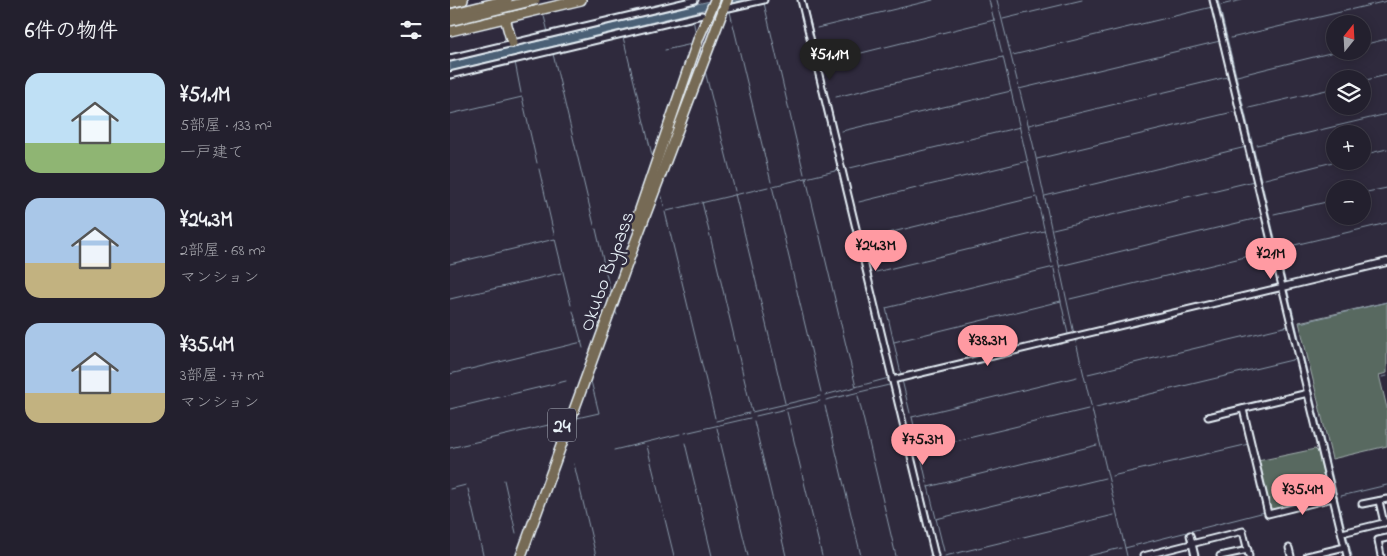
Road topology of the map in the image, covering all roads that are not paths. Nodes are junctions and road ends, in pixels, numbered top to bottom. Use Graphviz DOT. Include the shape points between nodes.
graph roads {
  1 [pos="463,0"];
  2 [pos="507,0"];
  3 [pos="535,0"];
  4 [pos="581,0"];
  5 [pos="695,0"];
  6 [pos="713,0"];
  7 [pos="764,0"];
  8 [pos="801,0"];
  9 [pos="1213,0"];
  10 [pos="450,3"];
  11 [pos="717,9"];
  12 [pos="450,14"];
  13 [pos="450,20"];
  14 [pos="507,20"];
  15 [pos="450,31"];
  16 [pos="513,43"];
  17 [pos="450,58"];
  18 [pos="450,75"];
  19 [pos="1387,262"];
  20 [pos="1285,286"];
  21 [pos="612,297"];
  22 [pos="895,379"];
  23 [pos="1308,393"];
  24 [pos="1243,409"];
  25 [pos="1208,417"];
  26 [pos="552,461"];
  27 [pos="1333,498"];
  28 [pos="1387,499"];
  29 [pos="1379,501"];
  30 [pos="1362,504"];
  31 [pos="1386,522"];
  32 [pos="1344,533"];
  33 [pos="1190,535"];
  34 [pos="1387,538"];
  35 [pos="1192,543"];
  36 [pos="1345,547"];
  37 [pos="1289,548"];
  38 [pos="1248,553"];
  39 [pos="514,556"];
  40 [pos="521,556"];
  41 [pos="937,556"];
  42 [pos="1144,556"];
  43 [pos="1195,556"];
  44 [pos="1220,556"];
  45 [pos="1291,556"];
  46 [pos="1307,556"];
  47 [pos="1347,556"];
  48 [pos="1381,556"];
  1 -- 10 [label="highway"];
  2 -- 12 [label="highway, bridge"];
  3 -- 13 [label="highway, bridge"];
  4 -- 14 [label="highway"];
  5 -- 16 [label="street"];
  6 -- 11 [label="highway, Okubo Bypass / 24"];
  7 -- 11 [label="street"];
  8 -- 22 [label="street"];
  9 -- 20 [label="street"];
  11 -- 18 [label="street"];
  11 -- 21 [label="highway, Okubo Bypass / 24" via="704,64"];
  11 -- 21 [label="highway, Okubo Bypass / 24" via="698,41"];
  14 -- 15 [label="highway"];
  14 -- 16 [label="highway"];
  16 -- 17 [label="street"];
  19 -- 20 [label="street"];
  20 -- 22 [label="street"];
  20 -- 23 [label="street"];
  21 -- 26 [label="highway, Okubo Bypass / 24"];
  22 -- 41 [label="street"];
  23 -- 24 [label="street"];
  23 -- 27 [label="street" via="1327,462"];
  24 -- 25 [label="street"];
  24 -- 27 [label="street" via="1268,514"];
  26 -- 39 [label="highway, Okubo Bypass / 24"];
  26 -- 40 [label="highway, Okubo Bypass / 24"];
  27 -- 32 [label="street"];
  28 -- 29 [label="street"];
  29 -- 30 [label="street"];
  29 -- 31 [label="street"];
  31 -- 32 [label="street"];
  32 -- 36 [label="street"];
  33 -- 35 [label="street"];
  34 -- 48 [label="street" via="1378,540"];
  35 -- 38 [label="street" via="1243,531"];
  35 -- 42 [label="street"];
  35 -- 43 [label="street"];
  36 -- 46 [label="street"];
  36 -- 47 [label="street"];
  37 -- 45 [label="street"];
  38 -- 44 [label="street"];
}
